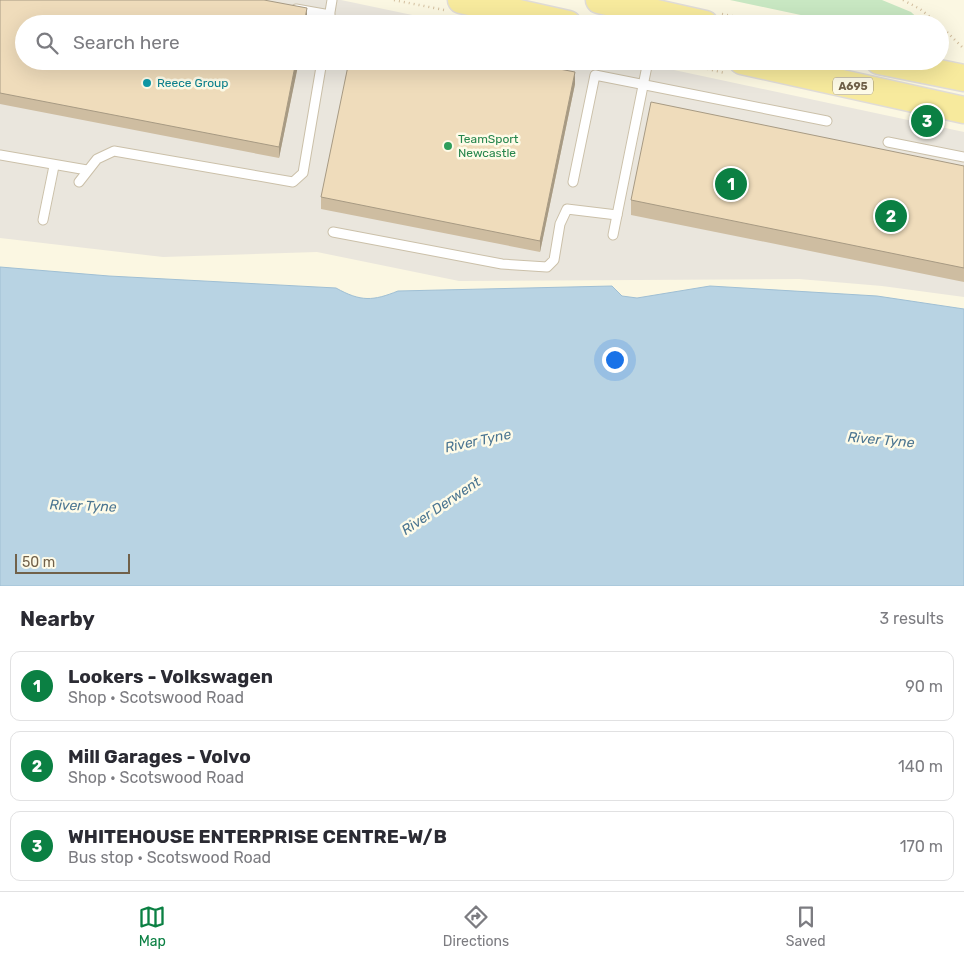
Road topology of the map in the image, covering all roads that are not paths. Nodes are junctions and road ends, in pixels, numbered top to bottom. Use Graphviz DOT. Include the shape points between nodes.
graph roads {
  1 [pos="332,0"];
  2 [pos="461,0"];
  3 [pos="599,0"];
  4 [pos="283,7"];
  5 [pos="311,15"];
  6 [pos="330,15"];
  7 [pos="528,15"];
  8 [pos="646,15"];
  9 [pos="320,70"];
  10 [pos="646,70"];
  11 [pos="783,70"];
  12 [pos="924,70"];
  13 [pos="964,78"];
  14 [pos="644,85"];
  15 [pos="964,110"];
  16 [pos="827,121"];
  17 [pos="888,142"];
  18 [pos="0,155"];
  19 [pos="964,157"];
  20 [pos="54,166"];
  21 [pos="87,170"];
  22 [pos="79,182"];
  23 [pos="573,182"];
  24 [pos="617,215"];
  25 [pos="43,220"];
  26 [pos="333,232"];
  27 [pos="613,235"];
  1 -- 6 [label="lane"];
  2 -- 7 [label="main road"];
  3 -- 8 [label="main road"];
  4 -- 5 [label="lane"];
  9 -- 21 [label="lane" via="303,173 293,182 114,151 97,159"];
  10 -- 14 [label="lane"];
  11 -- 15 [label="main road, A695"];
  12 -- 13 [label="main road, A695"];
  14 -- 16 [label="lane"];
  14 -- 23 [label="lane" via="595,75"];
  14 -- 24 [label="lane"];
  17 -- 19 [label="lane"];
  18 -- 20 [label="lane"];
  20 -- 21 [label="lane"];
  20 -- 25 [label="lane"];
  21 -- 22 [label="lane"];
  24 -- 26 [label="lane" via="566,210 560,224 554,260 547,267 502,264"];
  24 -- 27 [label="lane"];
}
